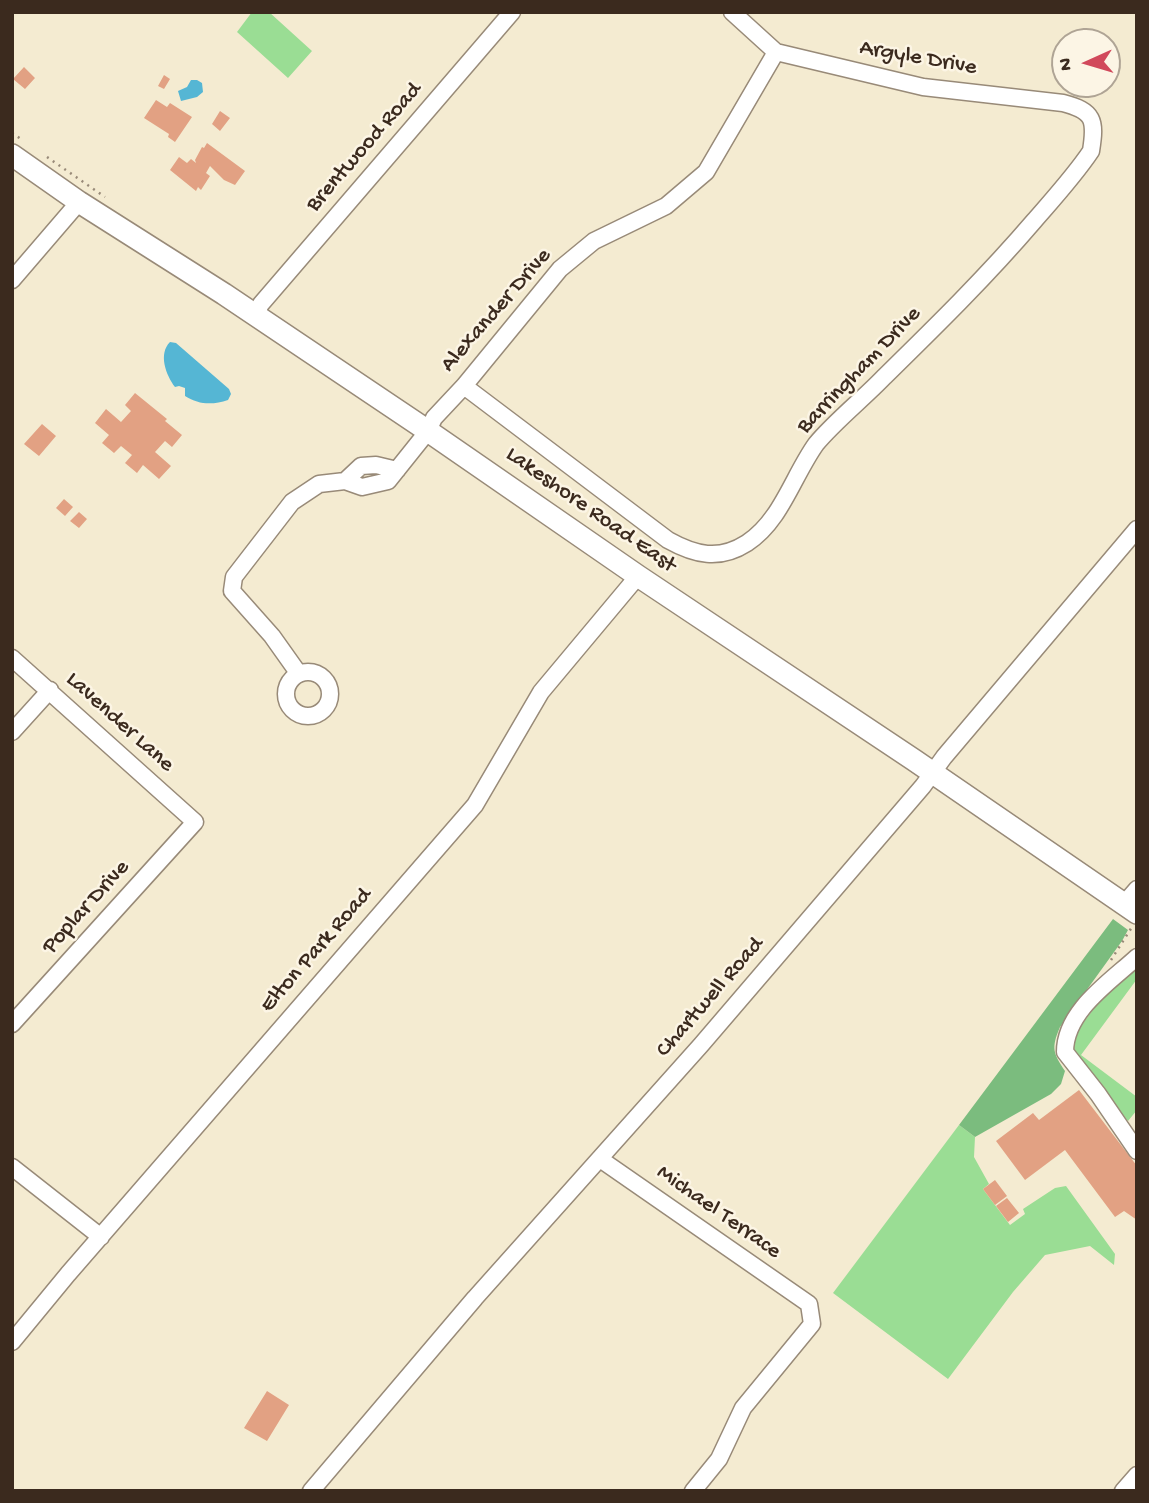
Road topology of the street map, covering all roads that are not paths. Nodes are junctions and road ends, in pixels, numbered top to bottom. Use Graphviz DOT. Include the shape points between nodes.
graph roads {
  1 [pos="512,12"];
  2 [pos="732,12"];
  3 [pos="776,52"];
  4 [pos="1094,134"];
  5 [pos="12,155"];
  6 [pos="79,202"];
  7 [pos="12,280"];
  8 [pos="256,315"];
  9 [pos="464,386"];
  10 [pos="429,431"];
  11 [pos="1137,529"];
  12 [pos="638,576"];
  13 [pos="12,658"];
  14 [pos="299,674"];
  15 [pos="50,690"];
  16 [pos="12,732"];
  17 [pos="934,773"];
  18 [pos="195,822"];
  19 [pos="1134,906"];
  20 [pos="1137,957"];
  21 [pos="12,1024"];
  22 [pos="1137,1151"];
  23 [pos="600,1159"];
  24 [pos="12,1167"];
  25 [pos="101,1237"];
  26 [pos="12,1342"];
  27 [pos="1137,1475"];
  28 [pos="310,1491"];
  29 [pos="693,1491"];
  30 [pos="1123,1491"];
  1 -- 8 [label="street, Brentwood Road"];
  2 -- 3 [label="street, Argyle Drive"];
  3 -- 4 [label="street, Argyle Drive" via="923,87 1079,107 1095,126"];
  3 -- 9 [label="street, Alexander Drive" via="706,172 666,206 594,241 560,269"];
  4 -- 9 [label="street, Barringham Drive" via="1084,162 989,272 817,444 771,520 747,544 730,552 705,555 668,540"];
  5 -- 6 [label="main road, Lakeshore Road East"];
  6 -- 7 [label="street"];
  6 -- 8 [label="main road, Lakeshore Road East"];
  8 -- 10 [label="main road, Lakeshore Road East"];
  9 -- 10 [label="street, Alexander Drive" via="434,418"];
  10 -- 12 [label="main road, Lakeshore Road East"];
  10 -- 14 [label="street, Alexander Drive" via="388,481 362,487 345,481 318,484 292,502 234,577 232,592"];
  11 -- 17 [label="street, Chartwell Road"];
  12 -- 17 [label="main road, Lakeshore Road East"];
  12 -- 25 [label="street, Elton Park Road" via="541,692 475,805"];
  13 -- 15 [label="street, Lavender Lane"];
  15 -- 16 [label="street"];
  15 -- 18 [label="street, Lavender Lane"];
  17 -- 19 [label="main road, Lakeshore Road East"];
  17 -- 23 [label="street, Chartwell Road"];
  18 -- 21 [label="street, Poplar Drive"];
  20 -- 22 [label="street" via="1075,1020 1065,1052"];
  23 -- 28 [label="street, Chartwell Road"];
  23 -- 29 [label="street, Michael Terrace" via="809,1304 812,1324 743,1408 719,1459"];
  24 -- 25 [label="street"];
  25 -- 26 [label="street, Elton Park Road"];
  27 -- 30 [label="street"];
}
